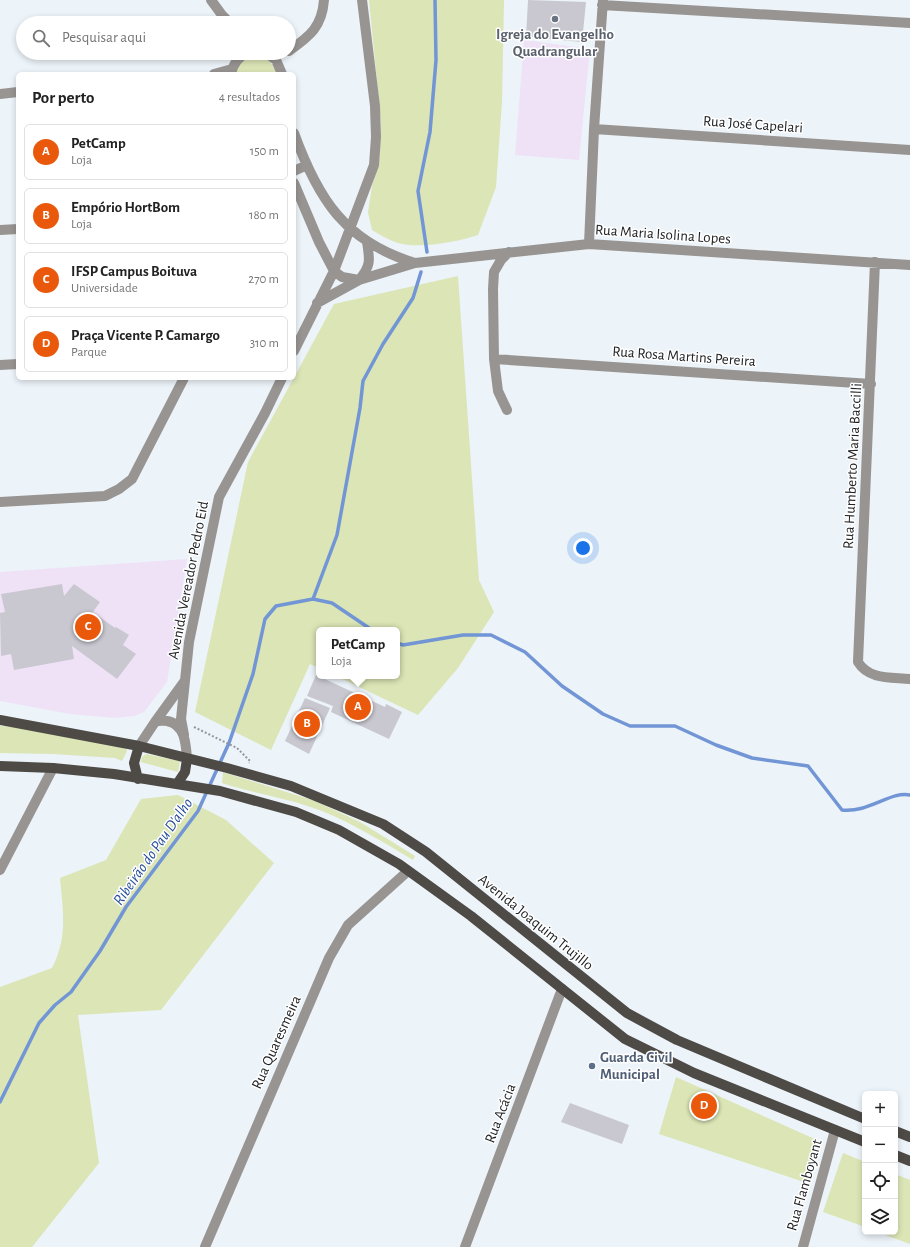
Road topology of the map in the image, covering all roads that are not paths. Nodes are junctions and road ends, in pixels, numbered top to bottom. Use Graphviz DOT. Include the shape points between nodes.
graph roads {
  1 [pos="212,0"];
  2 [pos="324,0"];
  3 [pos="362,0"];
  4 [pos="602,2"];
  5 [pos="220,16"];
  6 [pos="910,23"];
  7 [pos="296,46"];
  8 [pos="238,60"];
  9 [pos="276,60"];
  10 [pos="232,69"];
  11 [pos="221,72"];
  12 [pos="281,72"];
  13 [pos="16,92"];
  14 [pos="0,94"];
  15 [pos="594,129"];
  16 [pos="296,138"];
  17 [pos="910,150"];
  18 [pos="307,165"];
  19 [pos="296,170"];
  20 [pos="296,188"];
  21 [pos="16,229"];
  22 [pos="351,229"];
  23 [pos="0,230"];
  24 [pos="367,242"];
  25 [pos="590,244"];
  26 [pos="509,252"];
  27 [pos="875,262"];
  28 [pos="415,263"];
  29 [pos="910,265"];
  30 [pos="334,271"];
  31 [pos="359,280"];
  32 [pos="317,303"];
  33 [pos="296,347"];
  34 [pos="494,359"];
  35 [pos="16,364"];
  36 [pos="0,365"];
  37 [pos="183,380"];
  38 [pos="281,380"];
  39 [pos="871,384"];
  40 [pos="507,410"];
  41 [pos="0,502"];
  42 [pos="910,679"];
  43 [pos="184,682"];
  44 [pos="0,720"];
  45 [pos="155,722"];
  46 [pos="184,735"];
  47 [pos="139,746"];
  48 [pos="186,758"];
  49 [pos="0,766"];
  50 [pos="54,768"];
  51 [pos="138,779"];
  52 [pos="177,784"];
  53 [pos="0,870"];
  54 [pos="408,871"];
  55 [pos="562,989"];
  56 [pos="862,1118"];
  57 [pos="835,1130"];
  58 [pos="898,1132"];
  59 [pos="910,1136"];
  60 [pos="862,1141"];
  61 [pos="898,1155"];
  62 [pos="910,1161"];
  63 [pos="205,1247"];
  64 [pos="465,1247"];
  65 [pos="802,1247"];
  1 -- 5 [label="street"];
  2 -- 7 [label="street" via="321,19 312,34"];
  3 -- 22 [label="street" via="375,106 376,137 374,165"];
  4 -- 6 [label="street"];
  4 -- 15 [label="street"];
  8 -- 10 [label="street"];
  9 -- 12 [label="street"];
  10 -- 11 [label="street"];
  13 -- 14 [label="street"];
  15 -- 17 [label="street, Rua José Capelari"];
  15 -- 25 [label="street"];
  16 -- 18 [label="street, Rua Maria Isolina Lopes"];
  18 -- 19 [label="street"];
  18 -- 22 [label="street, Rua Maria Isolina Lopes" via="324,198"];
  20 -- 30 [label="street"];
  21 -- 23 [label="street"];
  22 -- 24 [label="street, Rua Maria Isolina Lopes"];
  22 -- 30 [label="street"];
  24 -- 28 [label="street, Rua Maria Isolina Lopes"];
  24 -- 31 [label="street" via="368,270"];
  25 -- 26 [label="street, Rua Maria Isolina Lopes"];
  25 -- 27 [label="street, Rua Maria Isolina Lopes"];
  26 -- 28 [label="street, Rua Maria Isolina Lopes"];
  26 -- 34 [label="street" via="494,272"];
  27 -- 29 [label="street, Rua Maria Isolina Lopes"];
  27 -- 39 [label="street, Rua Humberto Maria Baccilli"];
  28 -- 31 [label="street, Rua Maria Isolina Lopes"];
  30 -- 31 [label="street" via="342,277"];
  30 -- 32 [label="street"];
  31 -- 32 [label="street, Rua Maria Isolina Lopes"];
  32 -- 33 [label="street"];
  34 -- 39 [label="street, Rua Rosa Martins Pereira"];
  34 -- 40 [label="street" via="498,391"];
  35 -- 36 [label="street"];
  37 -- 41 [label="street" via="132,479 119,489 105,496"];
  38 -- 43 [label="street, Avenida Vereador Pedro Eid" via="219,497 189,642"];
  39 -- 42 [label="street, Rua Humberto Maria Baccilli" via="858,662 863,670 871,674"];
  43 -- 45 [label="street, Avenida Vereador Pedro Eid"];
  43 -- 46 [label="street, Avenida Vereador Pedro Eid" via="180,719"];
  44 -- 47 [label="main road, Avenida Joaquim Trujillo"];
  45 -- 46 [label="street" via="158,720 175,724"];
  45 -- 47 [label="street, Avenida Vereador Pedro Eid"];
  46 -- 48 [label="street, Avenida Vereador Pedro Eid"];
  47 -- 48 [label="main road, Avenida Joaquim Trujillo"];
  47 -- 51 [label="main road" via="134,763"];
  48 -- 52 [label="main road" via="185,772"];
  48 -- 56 [label="main road, Avenida Joaquim Trujillo" via="245,773 319,797 383,824 426,852 627,1013 677,1040"];
  49 -- 50 [label="main road"];
  50 -- 51 [label="main road"];
  50 -- 53 [label="street"];
  51 -- 52 [label="main road"];
  52 -- 54 [label="main road" via="220,791 291,810 339,830"];
  54 -- 55 [label="main road" via="471,916"];
  54 -- 63 [label="street, Rua Quaresmeira" via="348,925 329,958"];
  55 -- 57 [label="main road" via="625,1039 694,1073"];
  55 -- 64 [label="street, Rua Acácia"];
  57 -- 60 [label="main road"];
  57 -- 65 [label="street, Rua Flamboyant"];
  58 -- 59 [label="main road"];
  61 -- 62 [label="main road"];
}
